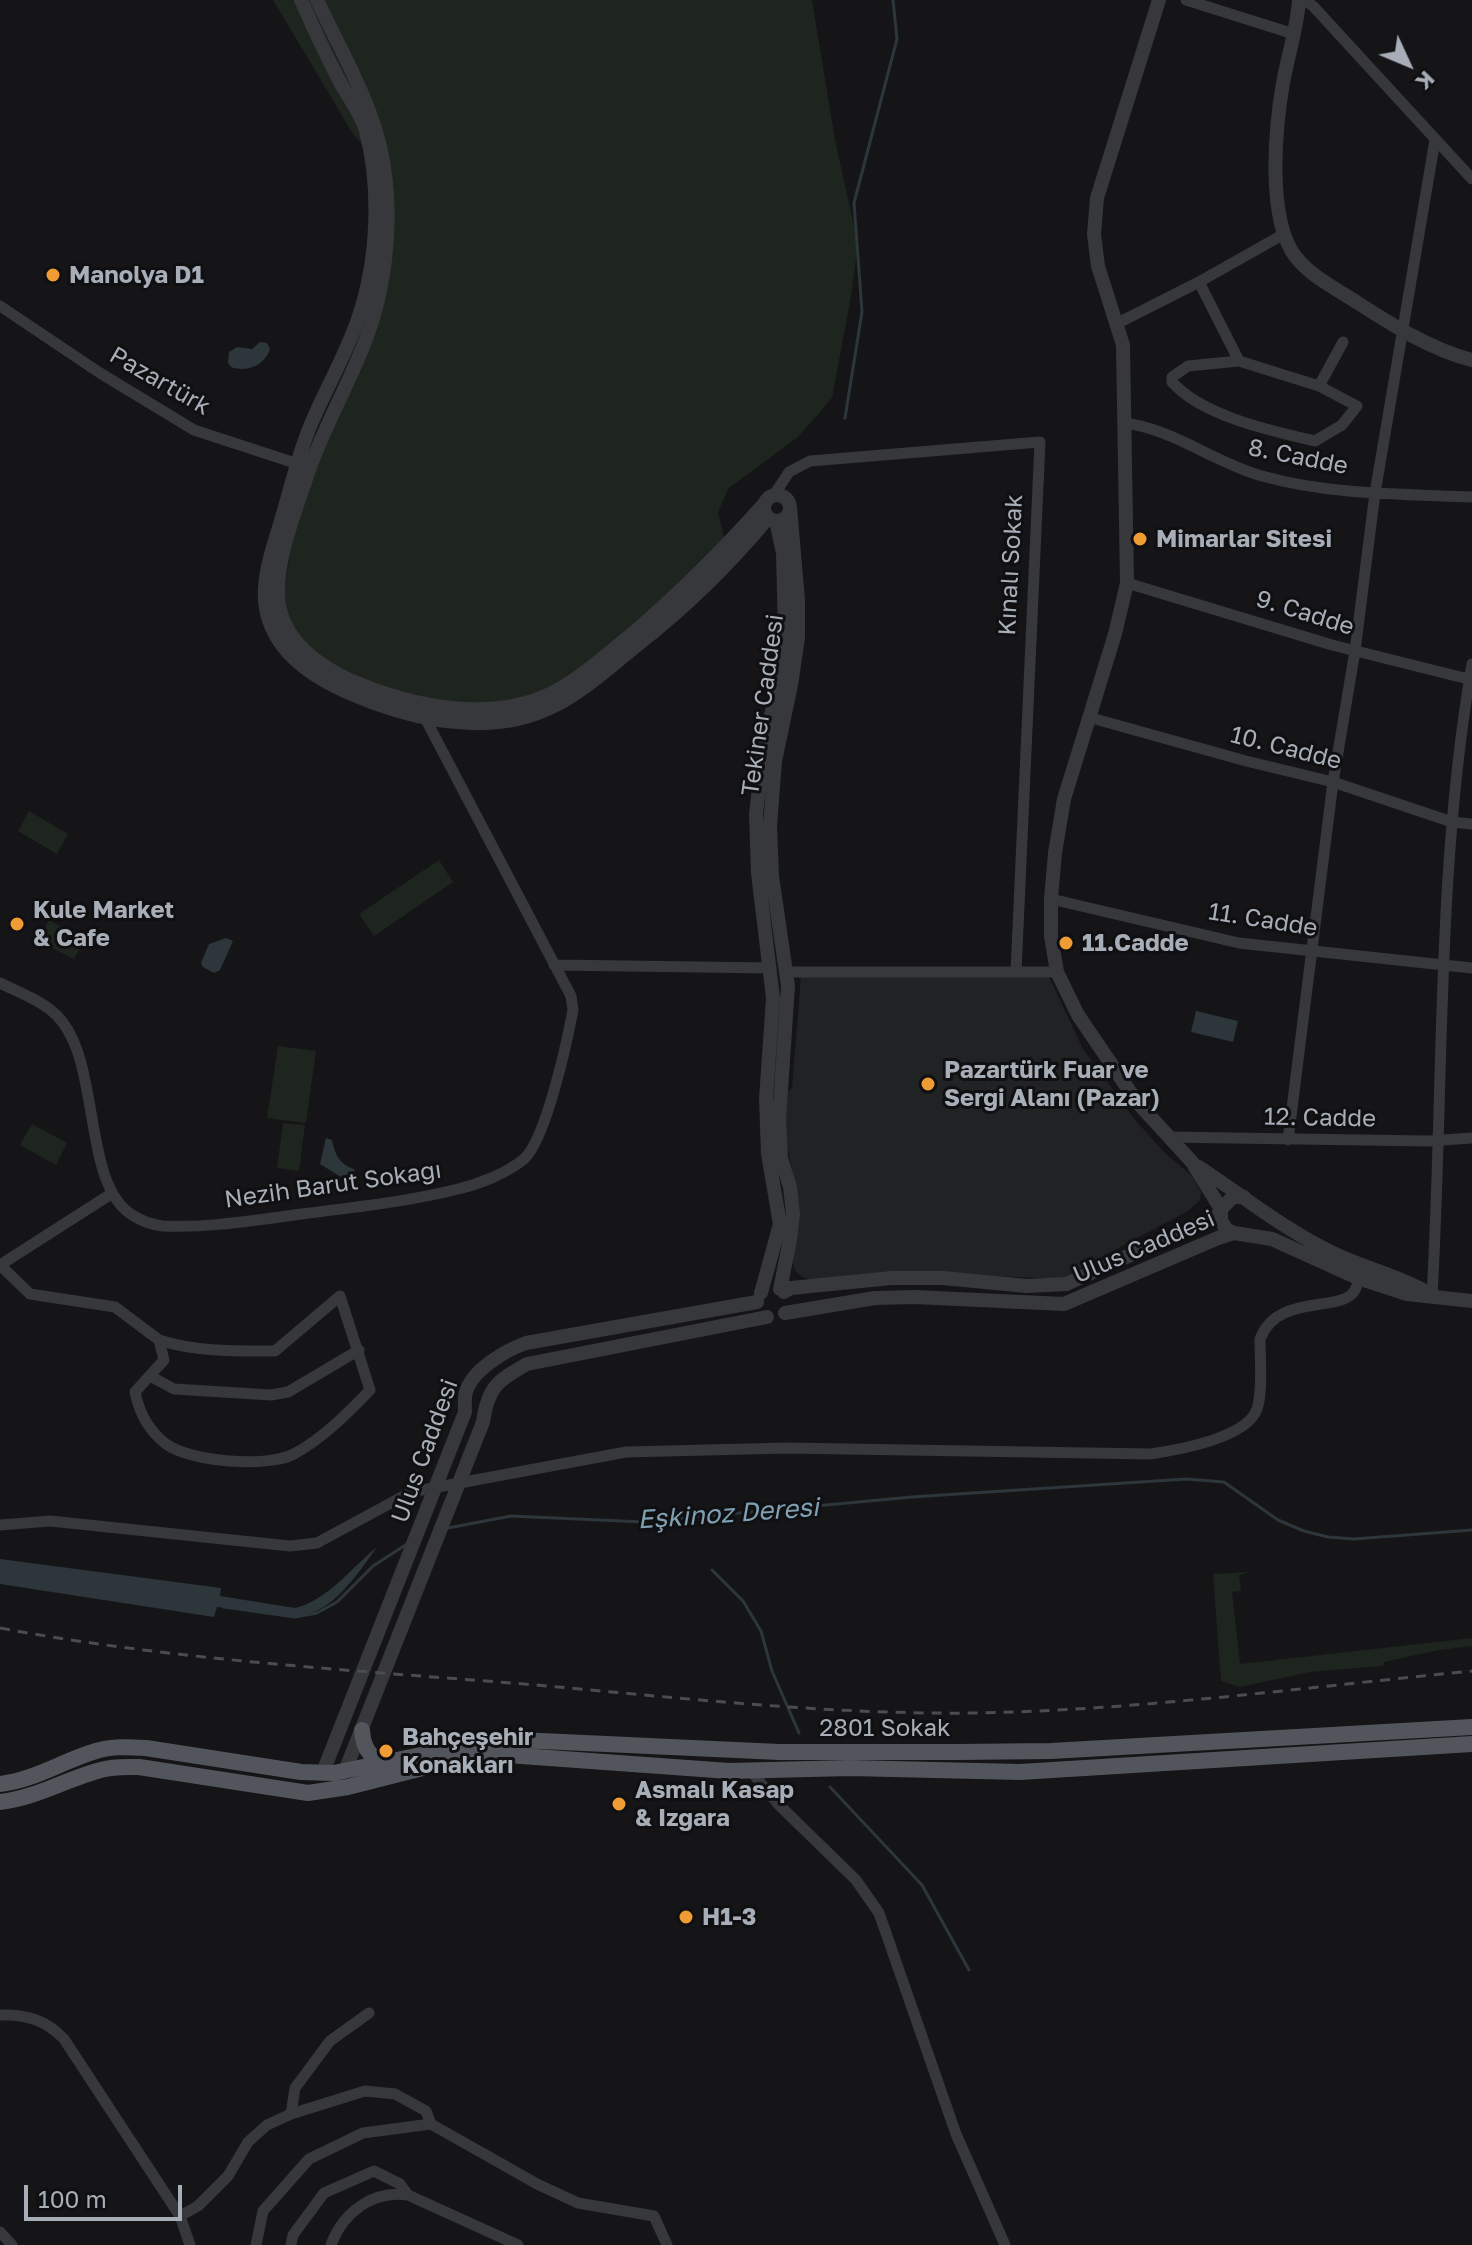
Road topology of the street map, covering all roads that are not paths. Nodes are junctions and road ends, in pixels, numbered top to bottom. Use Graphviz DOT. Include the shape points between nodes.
graph roads {
  1 [pos="301,0"];
  2 [pos="317,0"];
  3 [pos="1159,0"];
  4 [pos="1186,0"];
  5 [pos="1301,0"];
  6 [pos="1294,34"];
  7 [pos="1435,140"];
  8 [pos="1472,179"];
  9 [pos="1284,234"];
  10 [pos="1199,282"];
  11 [pos="0,306"];
  12 [pos="1118,323"];
  13 [pos="1404,330"];
  14 [pos="1343,342"];
  15 [pos="1472,360"];
  16 [pos="1239,361"];
  17 [pos="1319,386"];
  18 [pos="1124,423"];
  19 [pos="302,471"];
  20 [pos="1375,493"];
  21 [pos="1472,497"];
  22 [pos="770,499"];
  23 [pos="790,507"];
  24 [pos="772,520"];
  25 [pos="748,542"];
  26 [pos="782,549"];
  27 [pos="1127,583"];
  28 [pos="1355,651"];
  29 [pos="1472,664"];
  30 [pos="1471,680"];
  31 [pos="419,702"];
  32 [pos="1088,717"];
  33 [pos="425,718"];
  34 [pos="1333,782"];
  35 [pos="1452,822"];
  36 [pos="1472,824"];
  37 [pos="1051,899"];
  38 [pos="1313,950"];
  39 [pos="554,965"];
  40 [pos="1444,966"];
  41 [pos="771,968"];
  42 [pos="1472,968"];
  43 [pos="787,972"];
  44 [pos="1016,972"];
  45 [pos="1057,972"];
  46 [pos="0,983"];
  47 [pos="1168,1137"];
  48 [pos="1472,1138"];
  49 [pos="1288,1140"];
  50 [pos="1436,1141"];
  51 [pos="1192,1162"];
  52 [pos="111,1194"];
  53 [pos="1249,1201"];
  54 [pos="1220,1212"];
  55 [pos="1237,1234"];
  56 [pos="0,1265"];
  57 [pos="1360,1272"];
  58 [pos="782,1290"];
  59 [pos="1432,1296"];
  60 [pos="759,1297"];
  61 [pos="1472,1301"];
  62 [pos="785,1313"];
  63 [pos="767,1317"];
  64 [pos="159,1340"];
  65 [pos="359,1350"];
  66 [pos="150,1376"];
  67 [pos="0,1525"];
  68 [pos="1472,1727"];
  69 [pos="362,1730"];
  70 [pos="1472,1744"];
  71 [pos="802,1752"];
  72 [pos="385,1764"];
  73 [pos="139,1767"];
  74 [pos="751,1771"];
  75 [pos="327,1777"];
  76 [pos="347,1779"];
  77 [pos="0,1784"];
  78 [pos="0,1802"];
  79 [pos="369,2013"];
  80 [pos="0,2015"];
  81 [pos="291,2114"];
  82 [pos="431,2124"];
  83 [pos="408,2195"];
  84 [pos="180,2216"];
  85 [pos="0,2232"];
  86 [pos="12,2245"];
  87 [pos="190,2245"];
  88 [pos="256,2245"];
  89 [pos="291,2245"];
  90 [pos="331,2245"];
  91 [pos="518,2245"];
  92 [pos="667,2245"];
  93 [pos="1005,2245"];
  1 -- 19 [label="street" via="366,130 375,192 372,257 362,306 309,430"];
  2 -- 19 [label="street" via="377,134 385,183 386,253 366,341"];
  3 -- 12 [label="street" via="1097,198 1098,266"];
  4 -- 6 [label="street"];
  5 -- 6 [label="street"];
  5 -- 7 [label="street" via="1313,6"];
  6 -- 9 [label="street" via="1278,134"];
  7 -- 8 [label="street"];
  7 -- 13 [label="street"];
  9 -- 10 [label="street"];
  9 -- 13 [label="street" via="1294,255 1313,274"];
  10 -- 12 [label="street"];
  10 -- 16 [label="street"];
  11 -- 19 [label="street, Pazartürk" via="194,430"];
  12 -- 18 [label="street"];
  13 -- 15 [label="street"];
  13 -- 20 [label="street"];
  14 -- 17 [label="street"];
  16 -- 17 [label="street"];
  16 -- 17 [label="street" via="1188,366 1172,382 1208,407 1264,429 1315,441 1342,425 1357,406"];
  18 -- 20 [label="street, 8. Cadde" via="1147,427 1266,478"];
  18 -- 27 [label="street"];
  19 -- 31 [label="street" via="279,574 280,607 288,630 304,651 343,677"];
  19 -- 33 [label="street" via="267,571 265,603 275,633 291,657 325,681"];
  20 -- 21 [label="street, 8. Cadde"];
  20 -- 28 [label="street"];
  22 -- 23 [label="street" via="786,499"];
  22 -- 24 [label="street, Tekiner Caddesi" via="764,511"];
  22 -- 31 [label="street" via="683,590 560,688 487,709"];
  22 -- 44 [label="street, Kınalı Sokak" via="789,472 810,461 1040,442"];
  23 -- 24 [label="street" via="787,516"];
  23 -- 43 [label="street, Tekiner Caddesi" via="798,638 775,761 770,826"];
  24 -- 25 [label="street"];
  24 -- 26 [label="street, Tekiner Caddesi"];
  25 -- 26 [label="street" via="766,537"];
  25 -- 33 [label="street" via="673,616 551,708 496,722"];
  26 -- 41 [label="street, Tekiner Caddesi" via="785,632 756,814"];
  27 -- 28 [label="street, 9. Cadde"];
  27 -- 32 [label="street"];
  28 -- 30 [label="street, 9. Cadde"];
  28 -- 34 [label="street"];
  29 -- 30 [label="street"];
  30 -- 35 [label="street"];
  31 -- 33 [label="street"];
  32 -- 34 [label="street, 10. Cadde"];
  32 -- 37 [label="street" via="1064,799"];
  33 -- 39 [label="street, Nezih Barut Sokağı"];
  34 -- 35 [label="street, 10. Cadde"];
  34 -- 38 [label="street"];
  35 -- 36 [label="street, 10. Cadde"];
  35 -- 40 [label="street"];
  37 -- 38 [label="street, 11. Cadde" via="1239,943"];
  37 -- 45 [label="street"];
  38 -- 40 [label="street, 11. Cadde"];
  38 -- 49 [label="street"];
  39 -- 41 [label="street"];
  39 -- 52 [label="street, Nezih Barut Sokağı" via="571,996 569,1031 538,1139 504,1172 460,1189 222,1224 160,1226 132,1215"];
  40 -- 42 [label="street, 11. Cadde"];
  40 -- 50 [label="street"];
  41 -- 60 [label="street, Tekiner Caddesi" via="766,1115 780,1224"];
  43 -- 44 [label="street"];
  43 -- 58 [label="street, Tekiner Caddesi" via="779,1120 793,1214"];
  44 -- 45 [label="street"];
  45 -- 47 [label="street" via="1114,1069"];
  46 -- 52 [label="street" via="54,1013 66,1027 83,1074"];
  47 -- 49 [label="street, 12. Cadde"];
  47 -- 51 [label="street"];
  48 -- 50 [label="street, 12. Cadde"];
  49 -- 50 [label="street, 12. Cadde"];
  50 -- 59 [label="street"];
  51 -- 53 [label="street"];
  51 -- 54 [label="street"];
  52 -- 56 [label="street"];
  53 -- 54 [label="street" via="1233,1197"];
  53 -- 55 [label="street" via="1257,1210 1255,1223"];
  53 -- 57 [label="street"];
  54 -- 55 [label="street" via="1224,1227"];
  54 -- 58 [label="street, Ulus Caddesi" via="1066,1284 891,1278"];
  55 -- 57 [label="street" via="1272,1239"];
  55 -- 62 [label="street, Ulus Caddesi" via="1064,1304 875,1298"];
  56 -- 64 [label="street" via="30,1294 115,1307"];
  57 -- 59 [label="street" via="1411,1284"];
  57 -- 67 [label="street" via="1348,1297 1300,1306 1264,1329 1259,1406 1253,1417 1227,1435 1176,1450 626,1452 411,1492 317,1543 290,1546 50,1521"];
  58 -- 60 [label="street, Ulus Caddesi" via="770,1288"];
  58 -- 62 [label="street" via="789,1305"];
  59 -- 61 [label="street"];
  60 -- 63 [label="street" via="760,1311"];
  60 -- 75 [label="street, Ulus Caddesi" via="526,1343 507,1349 475,1377 341,1726"];
  62 -- 63 [label="street, Ulus Caddesi"];
  63 -- 69 [label="street, Ulus Caddesi" via="527,1364 495,1386 486,1398 483,1422"];
  64 -- 65 [label="street" via="199,1349 275,1351 340,1296"];
  64 -- 66 [label="street" via="164,1360"];
  65 -- 66 [label="street" via="288,1392 271,1395 174,1389"];
  65 -- 66 [label="street" via="370,1390 292,1455 262,1461 193,1455 167,1444 139,1413 135,1392"];
  68 -- 71 [label="main road, 2801 Sokak" via="1051,1751"];
  69 -- 72 [label="main road" via="367,1749"];
  69 -- 76 [label="street, Ulus Caddesi"];
  70 -- 74 [label="main road, 2801 Sokak" via="1020,1772"];
  71 -- 72 [label="main road, 2801 Sokak" via="498,1739"];
  71 -- 74 [label="main road" via="786,1760 752,1761"];
  72 -- 76 [label="main road, 2801 Sokak"];
  73 -- 75 [label="main road" via="308,1787"];
  73 -- 76 [label="main road" via="301,1793"];
  73 -- 78 [label="main road" via="103,1769 37,1795"];
  74 -- 76 [label="main road, 2801 Sokak" via="494,1754"];
  74 -- 93 [label="street" via="856,1880 879,1913 956,2134"];
  75 -- 76 [label="main road"];
  75 -- 77 [label="main road" via="121,1747"];
  79 -- 81 [label="street" via="330,2041 295,2088"];
  80 -- 84 [label="street" via="41,2020 64,2039"];
  81 -- 82 [label="street" via="365,2091 395,2094 426,2111"];
  81 -- 84 [label="street" via="248,2142 228,2176"];
  82 -- 88 [label="street" via="363,2133 309,2159 263,2211"];
  82 -- 92 [label="street" via="578,2203 654,2216"];
  83 -- 89 [label="street" via="400,2184 374,2171 324,2193"];
  83 -- 90 [label="street" via="391,2192 358,2206 337,2229"];
  83 -- 91 [label="street"];
  84 -- 87 [label="street"];
  85 -- 86 [label="street"];
}
